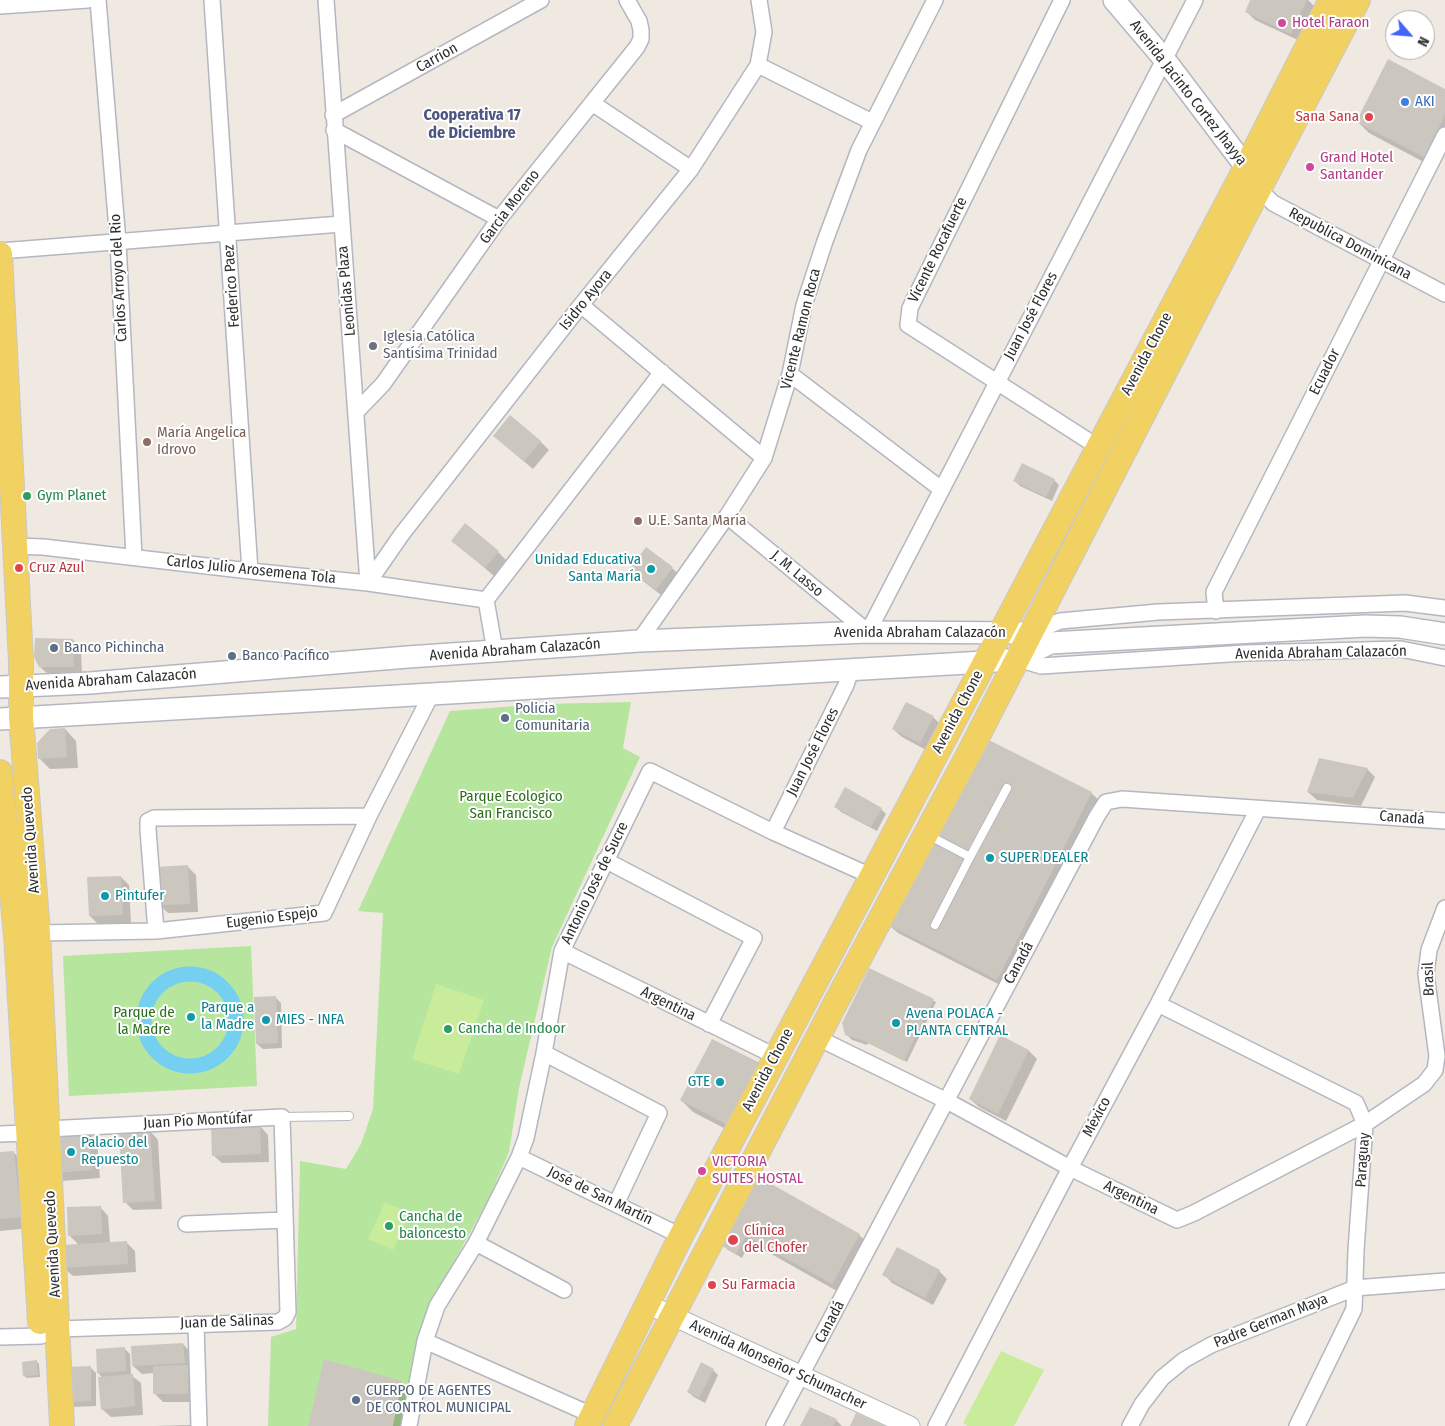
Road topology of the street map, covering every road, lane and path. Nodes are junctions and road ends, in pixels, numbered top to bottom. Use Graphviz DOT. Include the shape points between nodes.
graph roads {
  1 [pos="88,0"];
  2 [pos="98,0"];
  3 [pos="212,0"];
  4 [pos="326,0"];
  5 [pos="541,0"];
  6 [pos="627,0"];
  7 [pos="759,0"];
  8 [pos="935,0"];
  9 [pos="1062,0"];
  10 [pos="1114,0"];
  11 [pos="1195,0"];
  12 [pos="1332,0"];
  13 [pos="1358,0"];
  14 [pos="0,6"];
  15 [pos="1165,60"];
  16 [pos="758,65"];
  17 [pos="592,102"];
  18 [pos="872,122"];
  19 [pos="334,123"];
  20 [pos="1445,135"];
  21 [pos="1246,166"];
  22 [pos="691,170"];
  23 [pos="1259,189"];
  24 [pos="499,219"];
  25 [pos="341,224"];
  26 [pos="228,232"];
  27 [pos="118,242"];
  28 [pos="0,253"];
  29 [pos="1381,261"];
  30 [pos="1445,294"];
  31 [pos="581,305"];
  32 [pos="662,372"];
  33 [pos="790,374"];
  34 [pos="997,382"];
  35 [pos="357,411"];
  36 [pos="1098,447"];
  37 [pos="764,458"];
  38 [pos="941,489"];
  39 [pos="728,516"];
  40 [pos="15,546"];
  41 [pos="134,557"];
  42 [pos="250,572"];
  43 [pos="368,583"];
  44 [pos="486,600"];
  45 [pos="1445,608"];
  46 [pos="1216,611"];
  47 [pos="868,632"];
  48 [pos="1001,632"];
  49 [pos="1445,634"];
  50 [pos="1041,638"];
  51 [pos="640,641"];
  52 [pos="495,650"];
  53 [pos="1445,658"];
  54 [pos="1018,659"];
  55 [pos="984,662"];
  56 [pos="851,670"];
  57 [pos="10,686"];
  58 [pos="431,695"];
  59 [pos="11,718"];
  60 [pos="0,772"];
  61 [pos="1007,788"];
  62 [pos="1258,808"];
  63 [pos="369,816"];
  64 [pos="1445,821"];
  65 [pos="773,832"];
  66 [pos="926,834"];
  67 [pos="970,857"];
  68 [pos="605,860"];
  69 [pos="871,876"];
  70 [pos="1445,908"];
  71 [pos="935,925"];
  72 [pos="156,931"];
  73 [pos="18,934"];
  74 [pos="562,951"];
  75 [pos="1158,1004"];
  76 [pos="710,1024"];
  77 [pos="818,1038"];
  78 [pos="544,1053"];
  79 [pos="775,1056"];
  80 [pos="1440,1074"];
  81 [pos="947,1101"];
  82 [pos="349,1116"];
  83 [pos="282,1117"];
  84 [pos="1365,1124"];
  85 [pos="38,1131"];
  86 [pos="0,1134"];
  87 [pos="519,1157"];
  88 [pos="1070,1168"];
  89 [pos="616,1204"];
  90 [pos="286,1220"];
  91 [pos="186,1224"];
  92 [pos="681,1236"];
  93 [pos="476,1243"];
  94 [pos="1445,1281"];
  95 [pos="1354,1288"];
  96 [pos="564,1290"];
  97 [pos="646,1304"];
  98 [pos="673,1316"];
  99 [pos="196,1324"];
  100 [pos="49,1332"];
  101 [pos="0,1337"];
  102 [pos="425,1341"];
  103 [pos="801,1377"];
  104 [pos="589,1421"];
  105 [pos="48,1426"];
  106 [pos="62,1426"];
  107 [pos="199,1426"];
  108 [pos="409,1426"];
  109 [pos="615,1426"];
  110 [pos="774,1426"];
  111 [pos="910,1426"];
  112 [pos="936,1426"];
  113 [pos="1130,1426"];
  114 [pos="1297,1426"];
  1 -- 14 [label="street"];
  2 -- 27 [label="street, Carlos Arroyo del Rio"];
  3 -- 26 [label="street, Federico Paez"];
  4 -- 19 [label="street, Leonidas Plaza"];
  5 -- 19 [label="street, Carrion"];
  6 -- 17 [label="street, Garcia Moreno" via="639,21 640,39"];
  7 -- 16 [label="street, Isidro Ayora" via="764,32"];
  8 -- 18 [label="street, Vicente Ramon Roca"];
  9 -- 34 [label="street, Vicente Rocafuerte" via="910,308 908,325"];
  10 -- 15 [label="main road, Avenida Jacinto Cortez Jhayya"];
  11 -- 15 [label="street, Juan José Flores"];
  12 -- 21 [label="main road, Avenida Chone"];
  13 -- 23 [label="main road, Avenida Chone"];
  15 -- 21 [label="main road, Avenida Jacinto Cortez Jhayya"];
  15 -- 34 [label="street, Juan José Flores"];
  16 -- 18 [label="street"];
  16 -- 22 [label="street, Isidro Ayora"];
  17 -- 22 [label="street"];
  17 -- 24 [label="street, Garcia Moreno"];
  18 -- 33 [label="street, Vicente Ramon Roca" via="858,150 807,296"];
  19 -- 24 [label="street"];
  19 -- 25 [label="street, Leonidas Plaza"];
  20 -- 29 [label="street, Ecuador"];
  21 -- 23 [label="main road, Avenida Jacinto Cortez Jhayya"];
  21 -- 36 [label="main road, Avenida Chone"];
  22 -- 31 [label="street, Isidro Ayora"];
  23 -- 29 [label="street, Republica Dominicana" via="1273,202"];
  23 -- 50 [label="main road, Avenida Chone"];
  24 -- 35 [label="street, Garcia Moreno" via="383,384"];
  25 -- 26 [label="street"];
  25 -- 35 [label="street, Leonidas Plaza"];
  26 -- 27 [label="street"];
  26 -- 42 [label="street, Federico Paez"];
  27 -- 28 [label="street"];
  27 -- 41 [label="street, Carlos Arroyo del Rio"];
  28 -- 40 [label="main road, Avenida Quevedo"];
  29 -- 30 [label="street, Republica Dominicana"];
  29 -- 46 [label="street, Ecuador" via="1214,592"];
  31 -- 32 [label="street"];
  31 -- 43 [label="street, Isidro Ayora" via="402,534"];
  32 -- 37 [label="street"];
  32 -- 44 [label="street"];
  33 -- 37 [label="street, Vicente Ramon Roca"];
  33 -- 38 [label="street"];
  34 -- 36 [label="street, Vicente Rocafuerte"];
  34 -- 38 [label="street, Juan José Flores"];
  35 -- 43 [label="street, Leonidas Plaza"];
  36 -- 48 [label="main road, Avenida Chone"];
  37 -- 39 [label="street, Vicente Ramon Roca"];
  38 -- 47 [label="street, Juan José Flores"];
  39 -- 47 [label="street, J. M. Lasso"];
  39 -- 51 [label="street, Vicente Ramon Roca"];
  40 -- 41 [label="street, Carlos Julio Arosemena Tola"];
  40 -- 57 [label="main road, Avenida Quevedo"];
  41 -- 42 [label="street, Carlos Julio Arosemena Tola"];
  42 -- 43 [label="street, Carlos Julio Arosemena Tola"];
  43 -- 44 [label="street, Carlos Julio Arosemena Tola"];
  44 -- 52 [label="street"];
  45 -- 46 [label="street, Avenida Abraham Calazacón" via="1405,603"];
  46 -- 50 [label="street, Avenida Abraham Calazacón" via="1158,612 1060,621"];
  47 -- 48 [label="main road, Avenida Abraham Calazacón"];
  47 -- 51 [label="main road, Avenida Abraham Calazacón"];
  48 -- 50 [label="main road, Avenida Abraham Calazacón"];
  48 -- 55 [label="main road, Avenida Chone"];
  49 -- 50 [label="main road, Avenida Abraham Calazacón" via="1365,626"];
  50 -- 54 [label="main road, Avenida Chone"];
  51 -- 52 [label="main road, Avenida Abraham Calazacón"];
  52 -- 57 [label="main road, Avenida Abraham Calazacón"];
  53 -- 54 [label="street, Avenida Abraham Calazacón" via="1401,649 1245,653 1041,666"];
  54 -- 55 [label="main road, Avenida Abraham Calazacón"];
  54 -- 66 [label="main road, Avenida Chone"];
  55 -- 56 [label="main road, Avenida Abraham Calazacón"];
  55 -- 69 [label="main road, Avenida Chone"];
  56 -- 58 [label="main road, Avenida Abraham Calazacón"];
  56 -- 65 [label="street, Juan José Flores"];
  57 -- 59 [label="main road, Avenida Quevedo"];
  58 -- 59 [label="main road, Avenida Abraham Calazacón"];
  58 -- 63 [label="street, Eugenio Espejo"];
  59 -- 73 [label="main road, Avenida Quevedo"];
  60 -- 73 [label="main road, Avenida Quevedo"];
  61 -- 67 [label="lane"];
  62 -- 64 [label="street, Canadá"];
  62 -- 75 [label="street, México"];
  62 -- 81 [label="street, Canadá" via="1122,799 1106,802"];
  63 -- 72 [label="street, Eugenio Espejo" via="324,913"];
  63 -- 72 [label="street" via="154,818 148,821"];
  65 -- 68 [label="street, Antonio José de Sucre" via="650,771"];
  65 -- 69 [label="street, Antonio José de Sucre"];
  66 -- 67 [label="lane"];
  66 -- 77 [label="main road, Avenida Chone"];
  67 -- 71 [label="lane"];
  68 -- 74 [label="street, Antonio José de Sucre"];
  68 -- 76 [label="street" via="754,938"];
  69 -- 79 [label="main road, Avenida Chone"];
  70 -- 80 [label="street, Brasil" via="1429,950 1426,974"];
  72 -- 73 [label="street, Eugenio Espejo"];
  73 -- 85 [label="main road, Avenida Quevedo"];
  74 -- 76 [label="street, Argentina"];
  74 -- 78 [label="street, Antonio José de Sucre"];
  75 -- 84 [label="street, Paraguay" via="1356,1103"];
  75 -- 88 [label="street, México"];
  76 -- 79 [label="street, Argentina"];
  77 -- 81 [label="street, Argentina"];
  77 -- 98 [label="main road, Avenida Chone"];
  78 -- 87 [label="street, Antonio José de Sucre"];
  78 -- 89 [label="street" via="659,1113"];
  79 -- 92 [label="main road, Avenida Chone"];
  80 -- 84 [label="street, Argentina"];
  81 -- 88 [label="street, Argentina"];
  81 -- 103 [label="street, Canadá"];
  82 -- 83 [label="lane, Juan Pío Montúfar"];
  83 -- 85 [label="street, Juan Pío Montúfar"];
  83 -- 90 [label="street, Juan de Salinas"];
  84 -- 88 [label="street, Argentina" via="1177,1220"];
  84 -- 95 [label="street, Paraguay"];
  85 -- 86 [label="street, Juan Pío Montúfar"];
  85 -- 100 [label="main road, Avenida Quevedo"];
  87 -- 89 [label="street, José de San Martín"];
  87 -- 93 [label="street, Antonio José de Sucre"];
  88 -- 112 [label="street, México"];
  89 -- 92 [label="street, José de San Martín"];
  90 -- 91 [label="street"];
  90 -- 99 [label="street, Juan de Salinas" via="288,1312 285,1318 278,1322"];
  92 -- 97 [label="main road, Avenida Chone"];
  93 -- 96 [label="street"];
  93 -- 102 [label="street, Antonio José de Sucre" via="437,1306"];
  94 -- 95 [label="street, Padre German Maya"];
  95 -- 113 [label="street, Padre German Maya" via="1211,1344 1184,1360 1157,1384"];
  95 -- 114 [label="street, Paraguay" via="1354,1308"];
  97 -- 98 [label="street, Avenida Monseñor Schumacher"];
  97 -- 104 [label="main road, Avenida Chone"];
  98 -- 103 [label="street, Avenida Monseñor Schumacher"];
  98 -- 109 [label="main road, Avenida Chone"];
  99 -- 100 [label="street, Juan de Salinas"];
  99 -- 107 [label="street"];
  100 -- 101 [label="street, Juan de Salinas"];
  100 -- 105 [label="main road, Avenida Quevedo"];
  100 -- 106 [label="main road, Avenida Quevedo"];
  102 -- 104 [label="street"];
  102 -- 108 [label="street, Antonio José de Sucre"];
  103 -- 110 [label="street, Canadá"];
  103 -- 111 [label="street, Avenida Monseñor Schumacher"];
}
